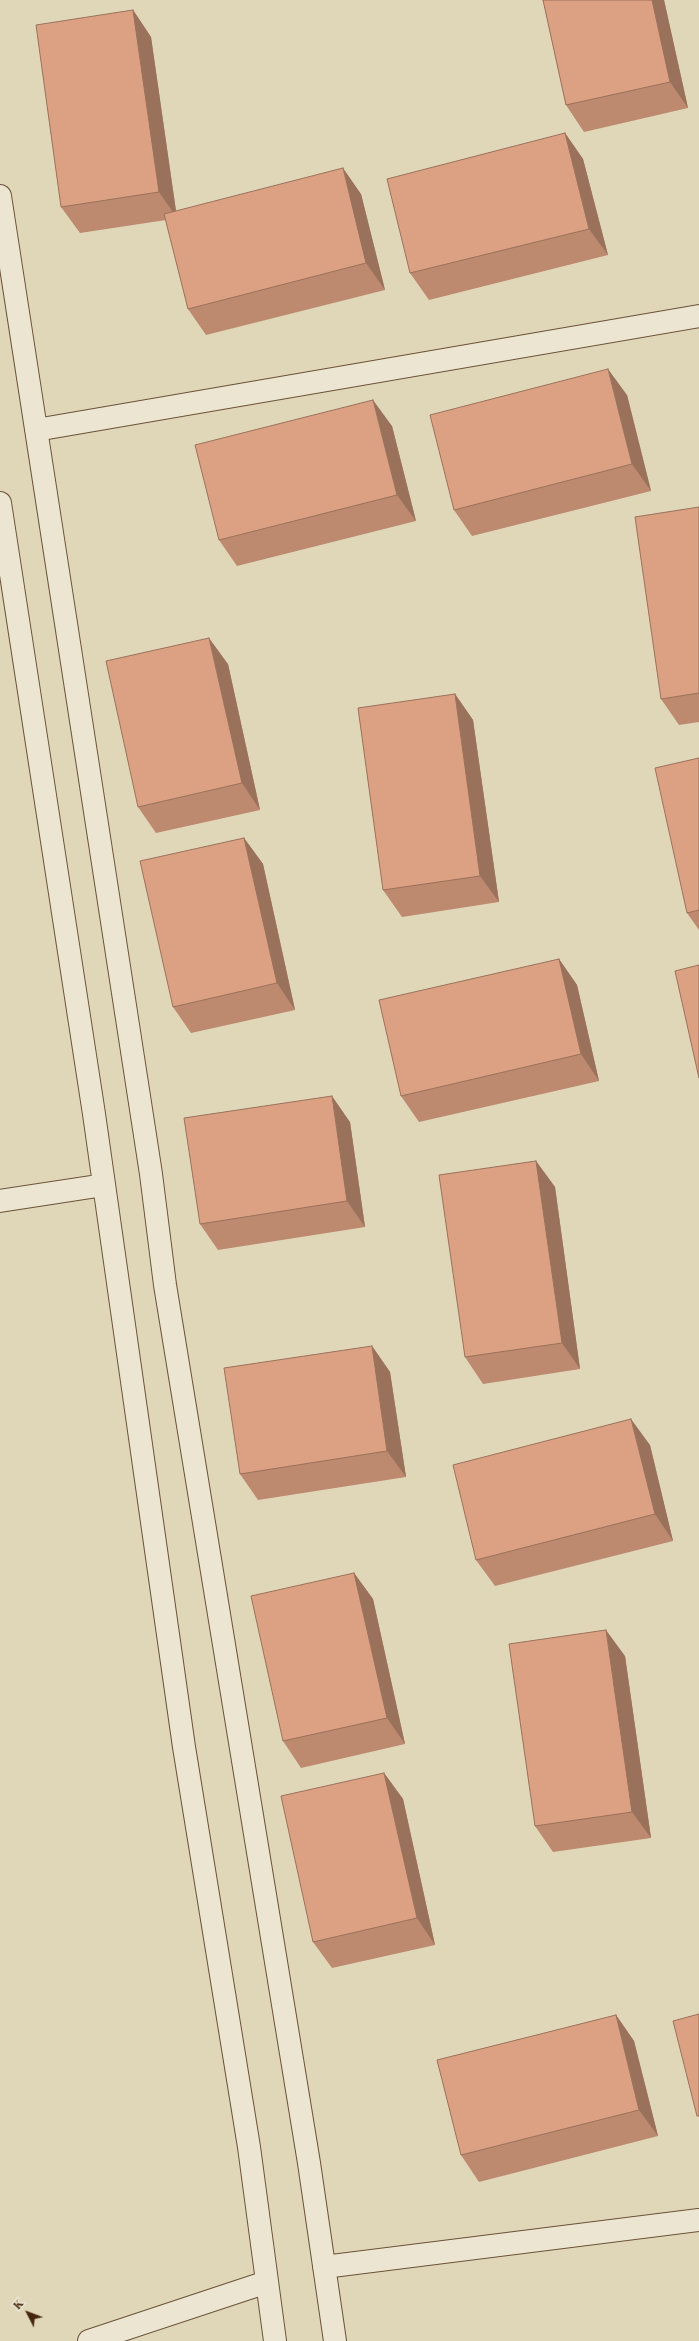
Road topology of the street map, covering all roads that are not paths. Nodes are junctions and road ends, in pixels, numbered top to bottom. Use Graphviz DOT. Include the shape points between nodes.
graph roads {
  1 [pos="0,196"];
  2 [pos="699,316"];
  3 [pos="36,430"];
  4 [pos="0,503"];
  5 [pos="104,1185"];
  6 [pos="0,1201"];
  7 [pos="699,2220"];
  8 [pos="324,2267"];
  9 [pos="267,2282"];
  10 [pos="89,2341"];
  11 [pos="275,2341"];
  12 [pos="335,2341"];
  1 -- 3 [label="street"];
  2 -- 3 [label="street"];
  3 -- 8 [label="street" via="151,1174 165,1285"];
  4 -- 5 [label="street"];
  5 -- 6 [label="street"];
  5 -- 9 [label="street" via="184,1747 247,2139"];
  7 -- 8 [label="street"];
  8 -- 12 [label="street"];
  9 -- 10 [label="street"];
  9 -- 11 [label="street"];
}
